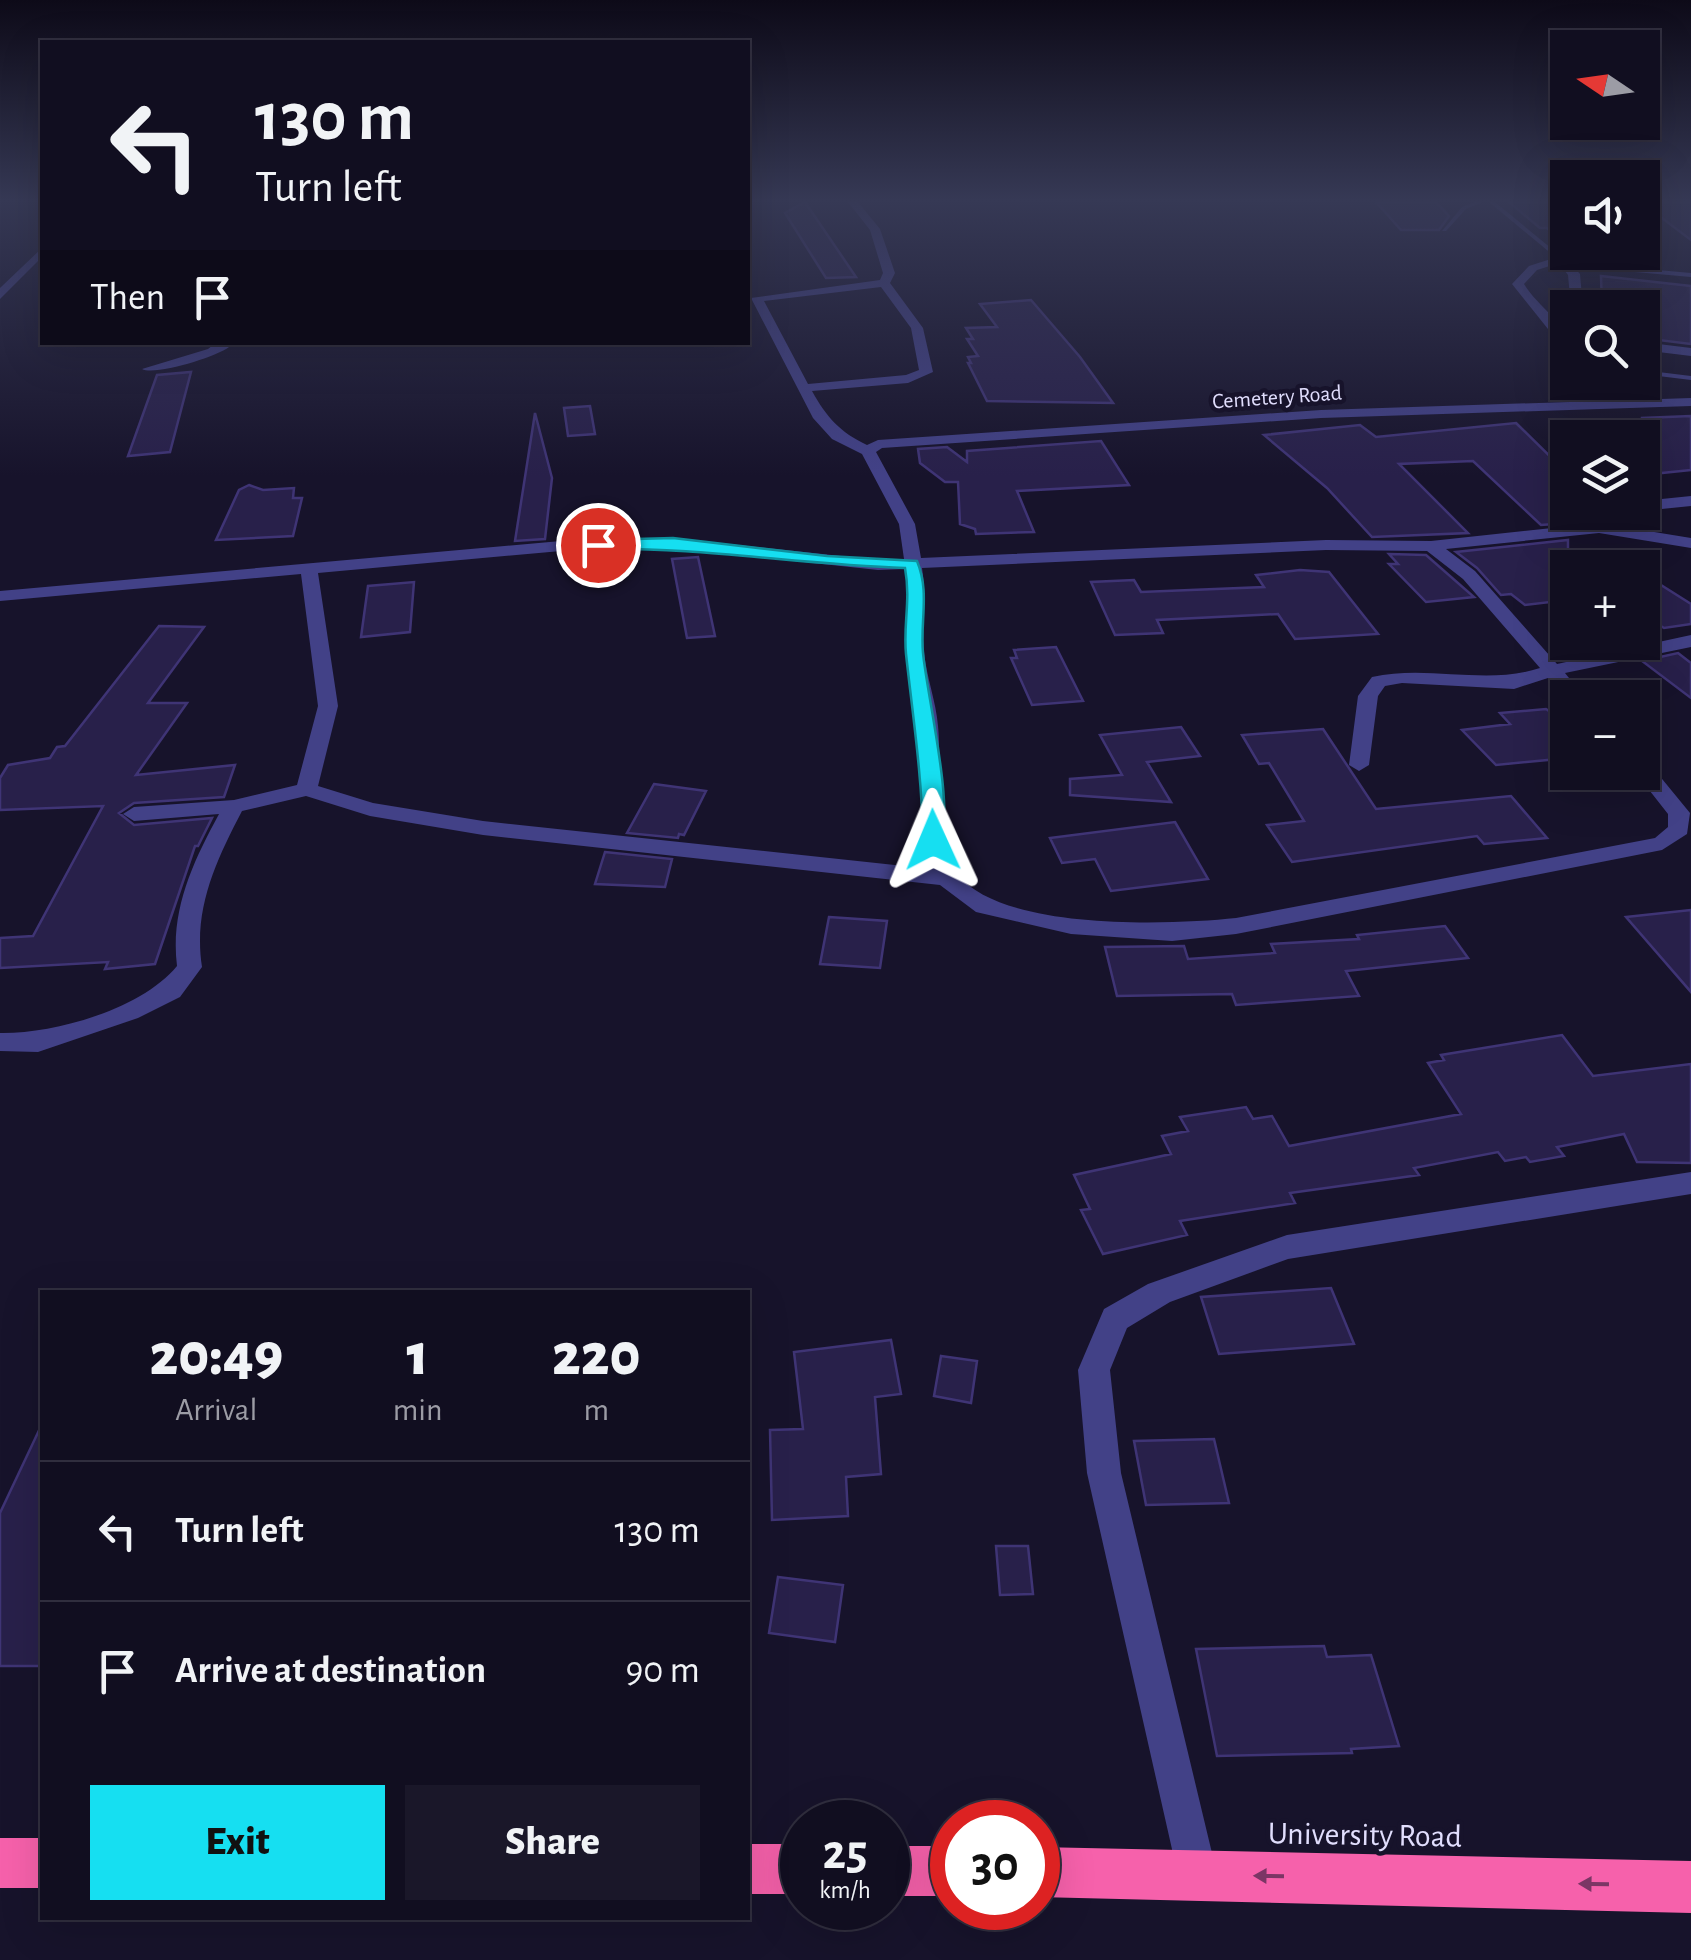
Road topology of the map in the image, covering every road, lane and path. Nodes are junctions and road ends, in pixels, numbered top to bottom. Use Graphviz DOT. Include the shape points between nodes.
graph roads {
  1 [pos="754,293"];
  2 [pos="795,293"];
  3 [pos="891,293"];
  4 [pos="1524,293"];
  5 [pos="757,298"];
  6 [pos="1550,318"];
  7 [pos="222,345"];
  8 [pos="1660,348"];
  9 [pos="1691,352"];
  10 [pos="149,370"];
  11 [pos="1660,374"];
  12 [pos="1691,378"];
  13 [pos="804,388"];
  14 [pos="1605,400"];
  15 [pos="1691,402"];
  16 [pos="1607,403"];
  17 [pos="868,451"];
  18 [pos="1691,501"];
  19 [pos="1660,504"];
  20 [pos="1580,530"];
  21 [pos="1611,530"];
  22 [pos="1691,543"];
  23 [pos="1431,546"];
  24 [pos="912,564"];
  25 [pos="309,567"];
  26 [pos="0,596"];
  27 [pos="1691,641"];
  28 [pos="1550,671"];
  29 [pos="1559,680"];
  30 [pos="1360,765"];
  31 [pos="1660,788"];
  32 [pos="307,789"];
  33 [pos="234,806"];
  34 [pos="134,814"];
  35 [pos="946,878"];
  36 [pos="0,1042"];
  37 [pos="1691,1183"];
  38 [pos="0,1863"];
  39 [pos="40,1863"];
  40 [pos="750,1869"];
  41 [pos="780,1870"];
  42 [pos="1060,1872"];
  43 [pos="1196,1874"];
  44 [pos="1691,1886"];
  1 -- 5 [label="street"];
  2 -- 5 [label="street"];
  3 -- 13 [label="street" via="916,328 926,372"];
  4 -- 6 [label="street"];
  5 -- 13 [label="street"];
  7 -- 10 [label="street"];
  8 -- 9 [label="street"];
  11 -- 12 [label="lane"];
  13 -- 17 [label="street" via="837,436"];
  14 -- 16 [label="street"];
  15 -- 16 [label="street, Cemetery Road"];
  16 -- 17 [label="street, Cemetery Road" via="1320,414 878,444"];
  17 -- 24 [label="street" via="908,524"];
  18 -- 19 [label="street"];
  20 -- 23 [label="street"];
  21 -- 22 [label="street"];
  23 -- 24 [label="street"];
  23 -- 28 [label="street" via="1468,575"];
  24 -- 25 [label="street" via="673,543"];
  24 -- 35 [label="street" via="933,840"];
  25 -- 26 [label="street"];
  25 -- 32 [label="street" via="328,706"];
  27 -- 28 [label="street"];
  28 -- 29 [label="street"];
  28 -- 30 [label="street" via="1514,683 1378,681 1368,696"];
  31 -- 35 [label="street" via="1679,812 1680,829 1662,843 1236,926 1172,933 1071,926 984,908"];
  32 -- 33 [label="street"];
  32 -- 35 [label="street" via="370,809 482,828"];
  33 -- 34 [label="street"];
  33 -- 36 [label="street" via="197,880 185,947 190,967 171,992 38,1043"];
  37 -- 43 [label="street" via="1287,1247 1159,1293 1115,1319 1094,1370 1104,1473"];
  38 -- 39 [label="highway"];
  40 -- 41 [label="highway"];
  42 -- 43 [label="highway, University Road"];
  44 -- 43 [label="highway, University Road, one-way"];
}
